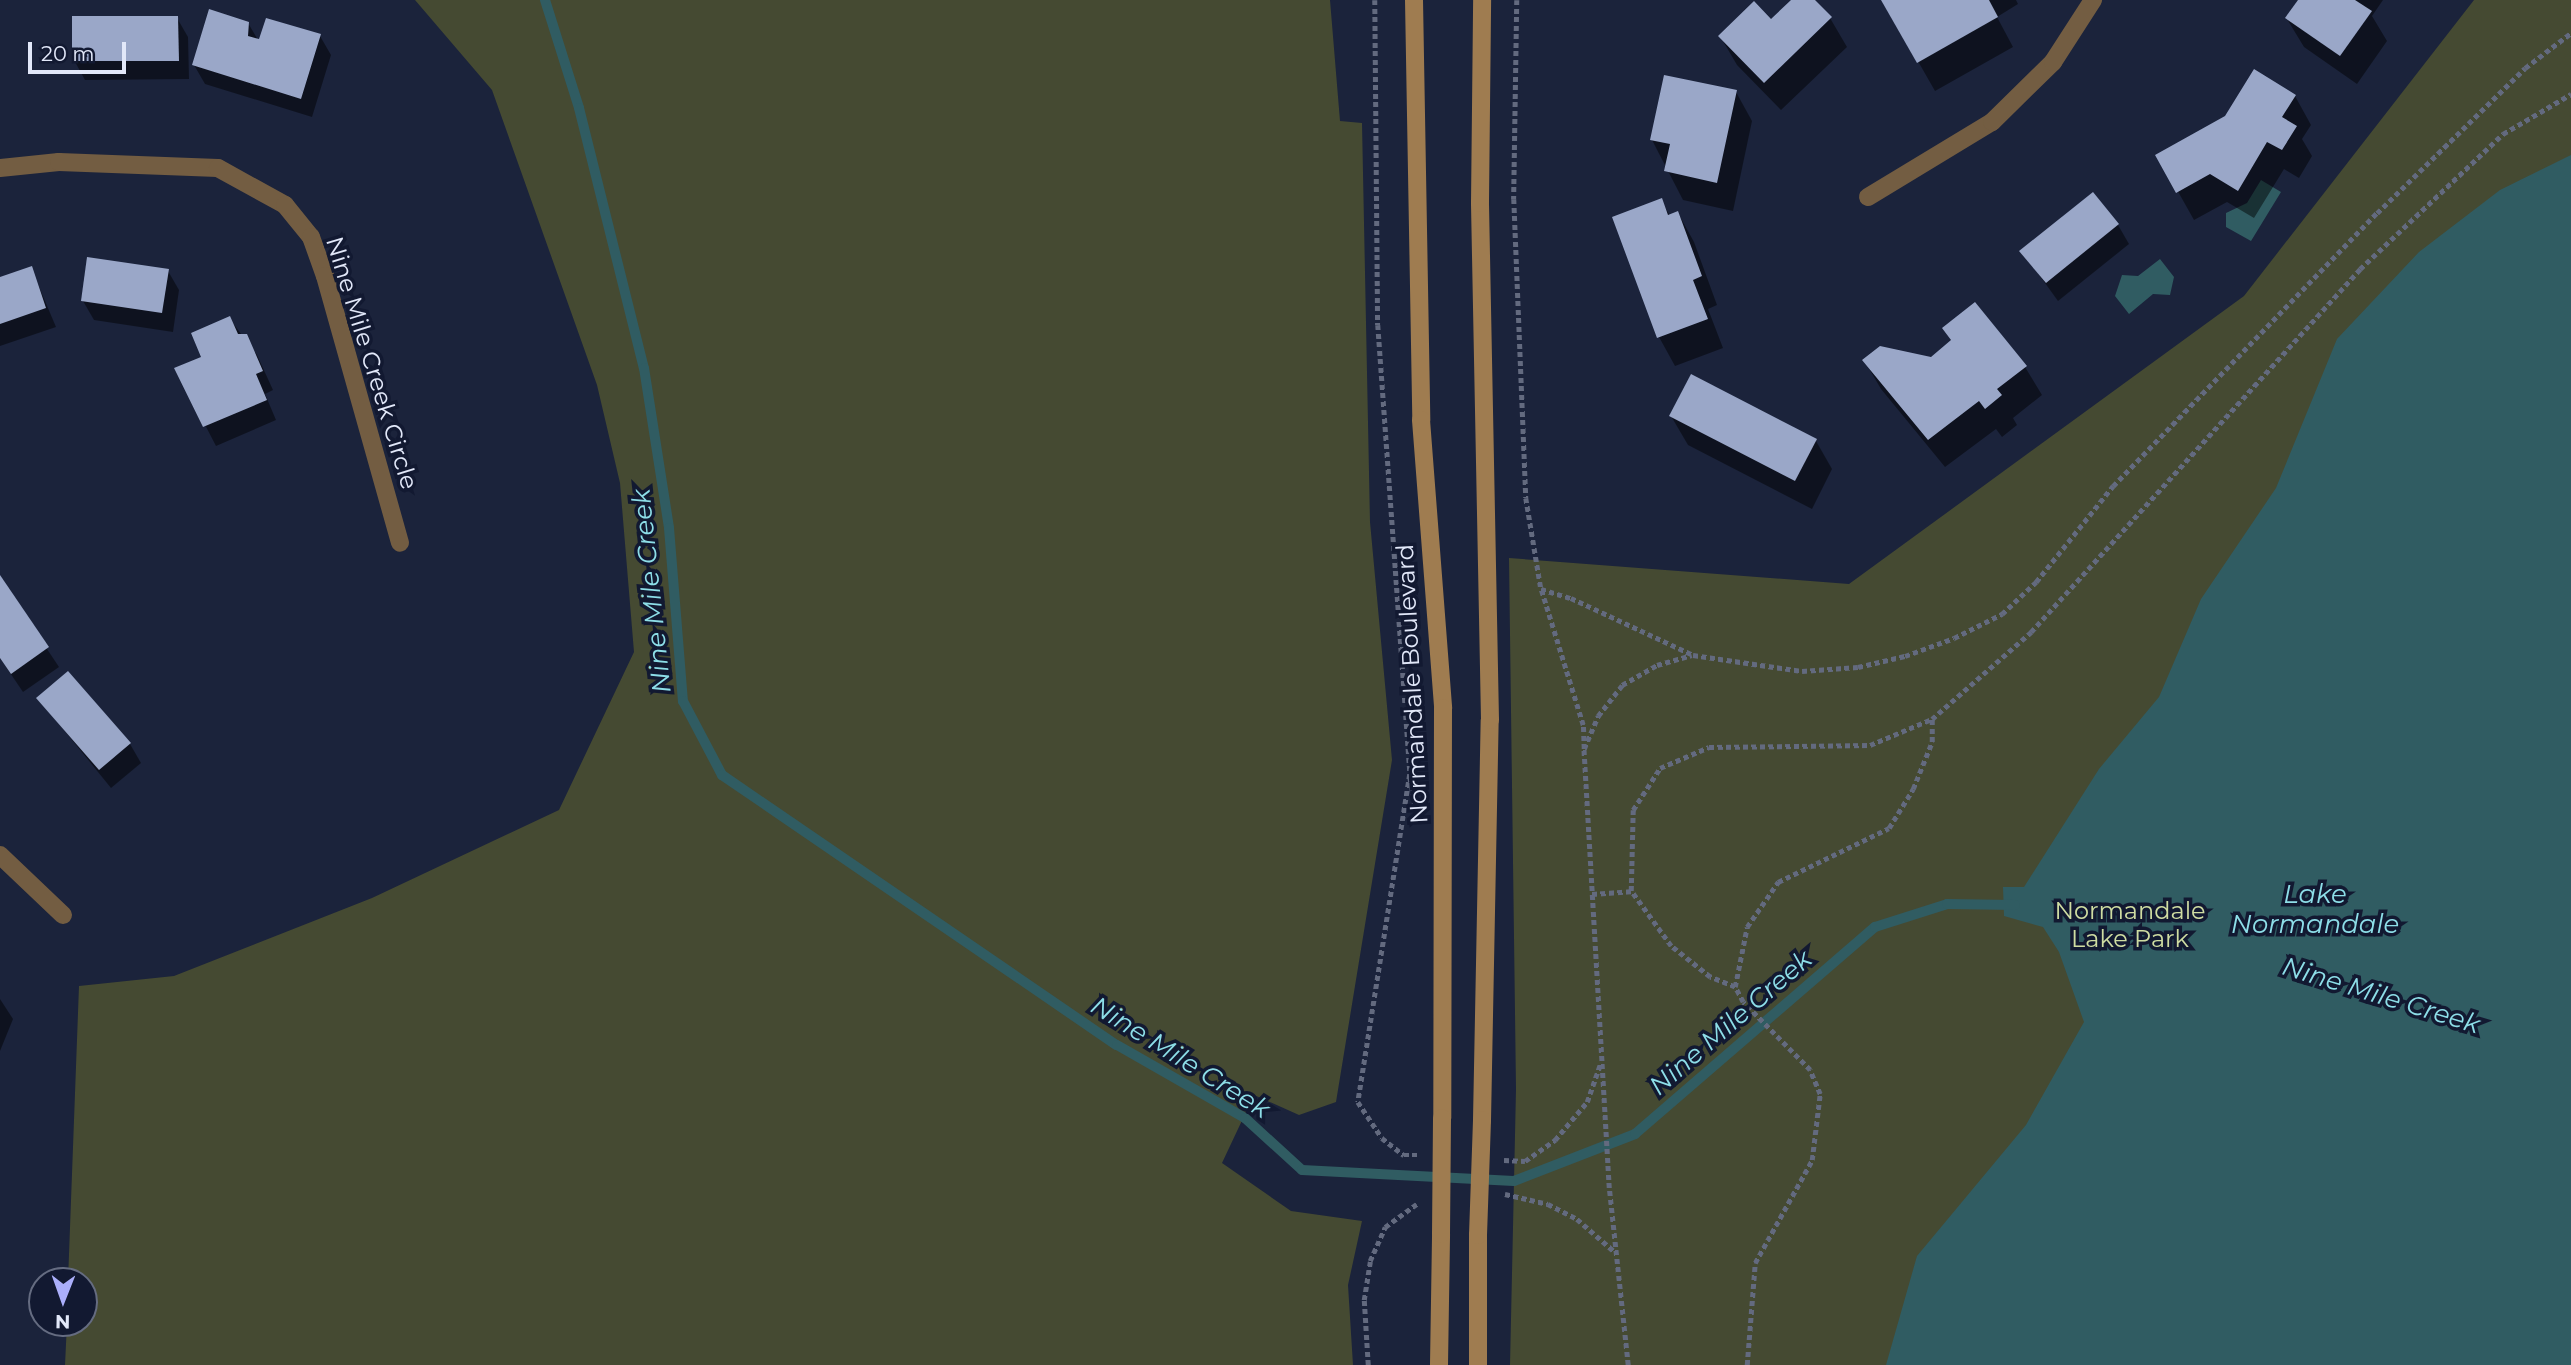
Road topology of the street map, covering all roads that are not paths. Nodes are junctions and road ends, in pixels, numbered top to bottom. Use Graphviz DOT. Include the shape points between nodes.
graph roads {
  1 [pos="1414,0"];
  2 [pos="1482,0"];
  3 [pos="2093,0"];
  4 [pos="0,168"];
  5 [pos="1868,197"];
  6 [pos="400,543"];
  7 [pos="0,855"];
  8 [pos="63,915"];
  9 [pos="1439,1365"];
  10 [pos="1478,1365"];
  1 -- 9 [label="main road, Normandale Boulevard, bridge" via="1421,420 1443,708"];
  2 -- 10 [label="main road, bridge" via="1490,719"];
  3 -- 5 [label="street" via="2053,62 1992,122"];
  4 -- 6 [label="street, Nine Mile Creek Circle" via="59,162 218,168 285,205 311,237 325,276"];
  7 -- 8 [label="street"];
}
